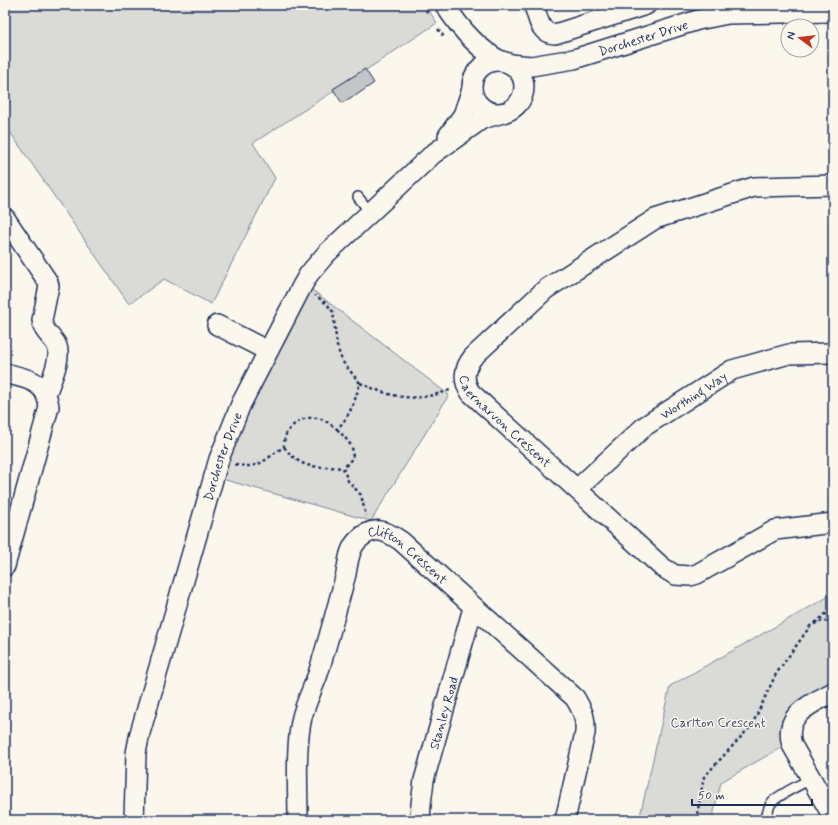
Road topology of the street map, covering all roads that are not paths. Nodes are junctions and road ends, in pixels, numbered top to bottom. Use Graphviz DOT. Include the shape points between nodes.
graph roads {
  1 [pos="534,5"];
  2 [pos="646,5"];
  3 [pos="727,10"];
  4 [pos="449,12"];
  5 [pos="833,12"];
  6 [pos="574,60"];
  7 [pos="505,63"];
  8 [pos="473,84"];
  9 [pos="524,93"];
  10 [pos="503,113"];
  11 [pos="433,154"];
  12 [pos="833,185"];
  13 [pos="358,197"];
  14 [pos="370,212"];
  15 [pos="5,218"];
  16 [pos="217,325"];
  17 [pos="268,351"];
  18 [pos="833,353"];
  19 [pos="5,373"];
  20 [pos="46,394"];
  21 [pos="577,489"];
  22 [pos="833,523"];
  23 [pos="5,566"];
  24 [pos="473,608"];
  25 [pos="833,692"];
  26 [pos="811,778"];
  27 [pos="833,818"];
  28 [pos="134,820"];
  29 [pos="298,820"];
  30 [pos="420,820"];
  31 [pos="565,820"];
  32 [pos="766,820"];
  1 -- 2 [label="street" via="543,29 550,34"];
  3 -- 5 [label="street, Dorchester Drive"];
  3 -- 6 [label="street, Dorchester Drive"];
  4 -- 7 [label="street" via="478,45"];
  4 -- 8 [label="street" via="468,51"];
  6 -- 7 [label="street, Dorchester Drive" via="530,66"];
  6 -- 9 [label="street, Dorchester Drive" via="552,70"];
  7 -- 8 [label="street" via="489,63 479,69"];
  7 -- 9 [label="street" via="519,71 524,81"];
  8 -- 10 [label="street" via="475,100 482,108 492,113"];
  8 -- 11 [label="street, Dorchester Drive" via="463,115"];
  9 -- 10 [label="street" via="520,102"];
  10 -- 11 [label="street, Dorchester Drive" via="482,118"];
  11 -- 14 [label="street, Dorchester Drive"];
  12 -- 21 [label="street, Caernarvon Crescent" via="754,187 655,218 546,289 473,357 466,369 465,380 471,393"];
  13 -- 14 [label="lane"];
  14 -- 17 [label="street, Dorchester Drive" via="309,274"];
  15 -- 20 [label="street" via="49,286 42,326 47,335 55,341 59,352"];
  16 -- 17 [label="street"];
  17 -- 28 [label="street, Dorchester Drive" via="229,432 209,492 140,734 136,754"];
  18 -- 21 [label="street, Worthing Way" via="789,354 732,370 645,426"];
  19 -- 20 [label="street" via="36,382"];
  20 -- 23 [label="street" via="48,413"];
  21 -- 22 [label="street, Caernarvon Crescent" via="662,567 675,575 703,572 775,530"];
  24 -- 29 [label="street, Clifton Crescent" via="389,533 376,530 356,542 322,660 302,717 298,743"];
  24 -- 30 [label="street, Stanley Road" via="424,780"];
  24 -- 31 [label="street, Clifton Crescent" via="575,698 584,713 585,733"];
  25 -- 26 [label="street" via="803,709 792,724 792,746"];
  26 -- 27 [label="street"];
  26 -- 32 [label="lane" via="772,802"];
}
